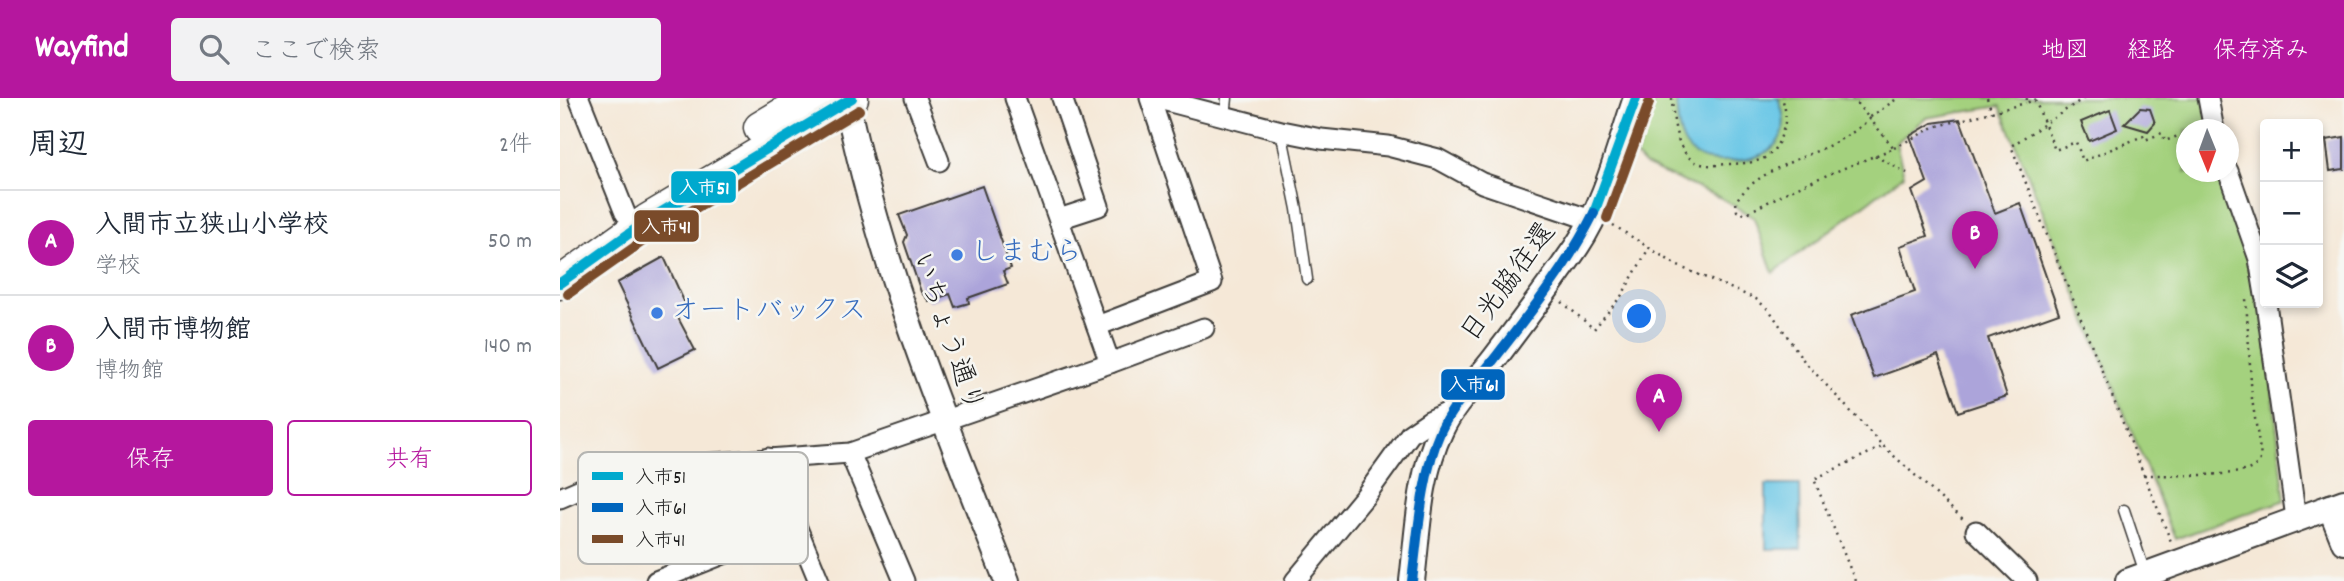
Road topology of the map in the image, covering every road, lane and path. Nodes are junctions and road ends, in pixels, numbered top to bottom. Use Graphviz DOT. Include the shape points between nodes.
graph roads {
  1 [pos="579,98"];
  2 [pos="809,98"];
  3 [pos="915,98"];
  4 [pos="1015,98"];
  5 [pos="1062,98"];
  6 [pos="1152,98"];
  7 [pos="1636,98"];
  8 [pos="1672,98"];
  9 [pos="1782,98"];
  10 [pos="1852,98"];
  11 [pos="1898,98"];
  12 [pos="1987,98"];
  13 [pos="2027,98"];
  14 [pos="2040,98"];
  15 [pos="2084,98"];
  16 [pos="2208,98"];
  17 [pos="849,99"];
  18 [pos="2035,100"];
  19 [pos="2026,103"];
  20 [pos="1226,107"];
  21 [pos="1992,112"];
  22 [pos="1870,118"];
  23 [pos="2212,119"];
  24 [pos="2044,125"];
  25 [pos="1281,131"];
  26 [pos="2176,137"];
  27 [pos="1894,148"];
  28 [pos="1875,156"];
  29 [pos="939,161"];
  30 [pos="1907,173"];
  31 [pos="2232,182"];
  32 [pos="625,213"];
  33 [pos="1592,217"];
  34 [pos="1059,219"];
  35 [pos="1649,248"];
  36 [pos="560,259"];
  37 [pos="1307,279"];
  38 [pos="560,283"];
  39 [pos="1546,289"];
  40 [pos="2255,295"];
  41 [pos="2267,308"];
  42 [pos="1097,326"];
  43 [pos="1204,328"];
  44 [pos="1110,363"];
  45 [pos="1451,411"];
  46 [pos="944,421"];
  47 [pos="1883,446"];
  48 [pos="850,453"];
  49 [pos="808,456"];
  50 [pos="2144,475"];
  51 [pos="578,490"];
  52 [pos="560,498"];
  53 [pos="2337,505"];
  54 [pos="2124,510"];
  55 [pos="2296,518"];
  56 [pos="1976,531"];
  57 [pos="2344,542"];
  58 [pos="808,554"];
  59 [pos="2179,562"];
  60 [pos="698,564"];
  61 [pos="2136,578"];
  62 [pos="656,581"];
  63 [pos="819,581"];
  64 [pos="904,581"];
  65 [pos="1007,581"];
  66 [pos="1295,581"];
  67 [pos="1412,581"];
  68 [pos="1855,581"];
  69 [pos="2027,581"];
  1 -- 32 [label="street"];
  2 -- 32 [label="highway"];
  3 -- 29 [label="street"];
  4 -- 34 [label="street"];
  5 -- 34 [label="street" via="1099,206"];
  6 -- 20 [label="street"];
  6 -- 42 [label="street" via="1212,282"];
  7 -- 33 [label="street, 日光脇往還"];
  8 -- 9 [label="path" via="1681,146 1706,166 1749,164 1769,156 1779,144 1786,121"];
  10 -- 22 [label="path"];
  11 -- 22 [label="path"];
  12 -- 21 [label="path"];
  13 -- 19 [label="path"];
  14 -- 18 [label="path"];
  15 -- 24 [label="path"];
  16 -- 23 [label="street"];
  17 -- 38 [label="highway" via="648,220"];
  17 -- 46 [label="street, いちょう通り" via="863,177 888,262"];
  18 -- 19 [label="path"];
  18 -- 24 [label="path"];
  19 -- 21 [label="path"];
  20 -- 25 [label="street"];
  21 -- 27 [label="path" via="1934,127"];
  22 -- 27 [label="path"];
  22 -- 28 [label="path" via="1848,136 1760,179 1743,191 1735,208 1745,214"];
  24 -- 26 [label="path" via="2055,150 2076,142 2083,161 2143,136 2145,140 2162,133 2165,141"];
  24 -- 50 [label="path" via="2011,146"];
  25 -- 33 [label="street" via="1388,146 1438,159 1482,183"];
  25 -- 37 [label="lane"];
  27 -- 28 [label="path"];
  28 -- 30 [label="path"];
  31 -- 40 [label="street" via="2259,259"];
  32 -- 36 [label="highway"];
  33 -- 35 [label="path"];
  33 -- 39 [label="street, 日光脇往還"];
  34 -- 42 [label="street"];
  35 -- 39 [label="path" via="1622,295 1594,329"];
  35 -- 47 [label="path" via="1678,266 1756,299 1770,311 1804,361"];
  39 -- 45 [label="street, 日光脇往還"];
  40 -- 50 [label="path" via="2252,399 2260,461 2243,472"];
  41 -- 55 [label="street"];
  42 -- 44 [label="street"];
  43 -- 44 [label="street"];
  44 -- 46 [label="street"];
  45 -- 66 [label="street" via="1410,434"];
  45 -- 67 [label="street, 日光脇往還" via="1437,440 1425,486"];
  46 -- 48 [label="street"];
  46 -- 65 [label="street, いちょう通り"];
  47 -- 56 [label="path"];
  47 -- 68 [label="path" via="1814,479"];
  48 -- 49 [label="street"];
  48 -- 64 [label="street"];
  50 -- 59 [label="path"];
  51 -- 52 [label="street"];
  53 -- 55 [label="street"];
  53 -- 57 [label="street"];
  54 -- 61 [label="lane"];
  55 -- 59 [label="street"];
  56 -- 69 [label="street"];
  58 -- 63 [label="street"];
  59 -- 61 [label="street"];
  60 -- 62 [label="street"];
}
